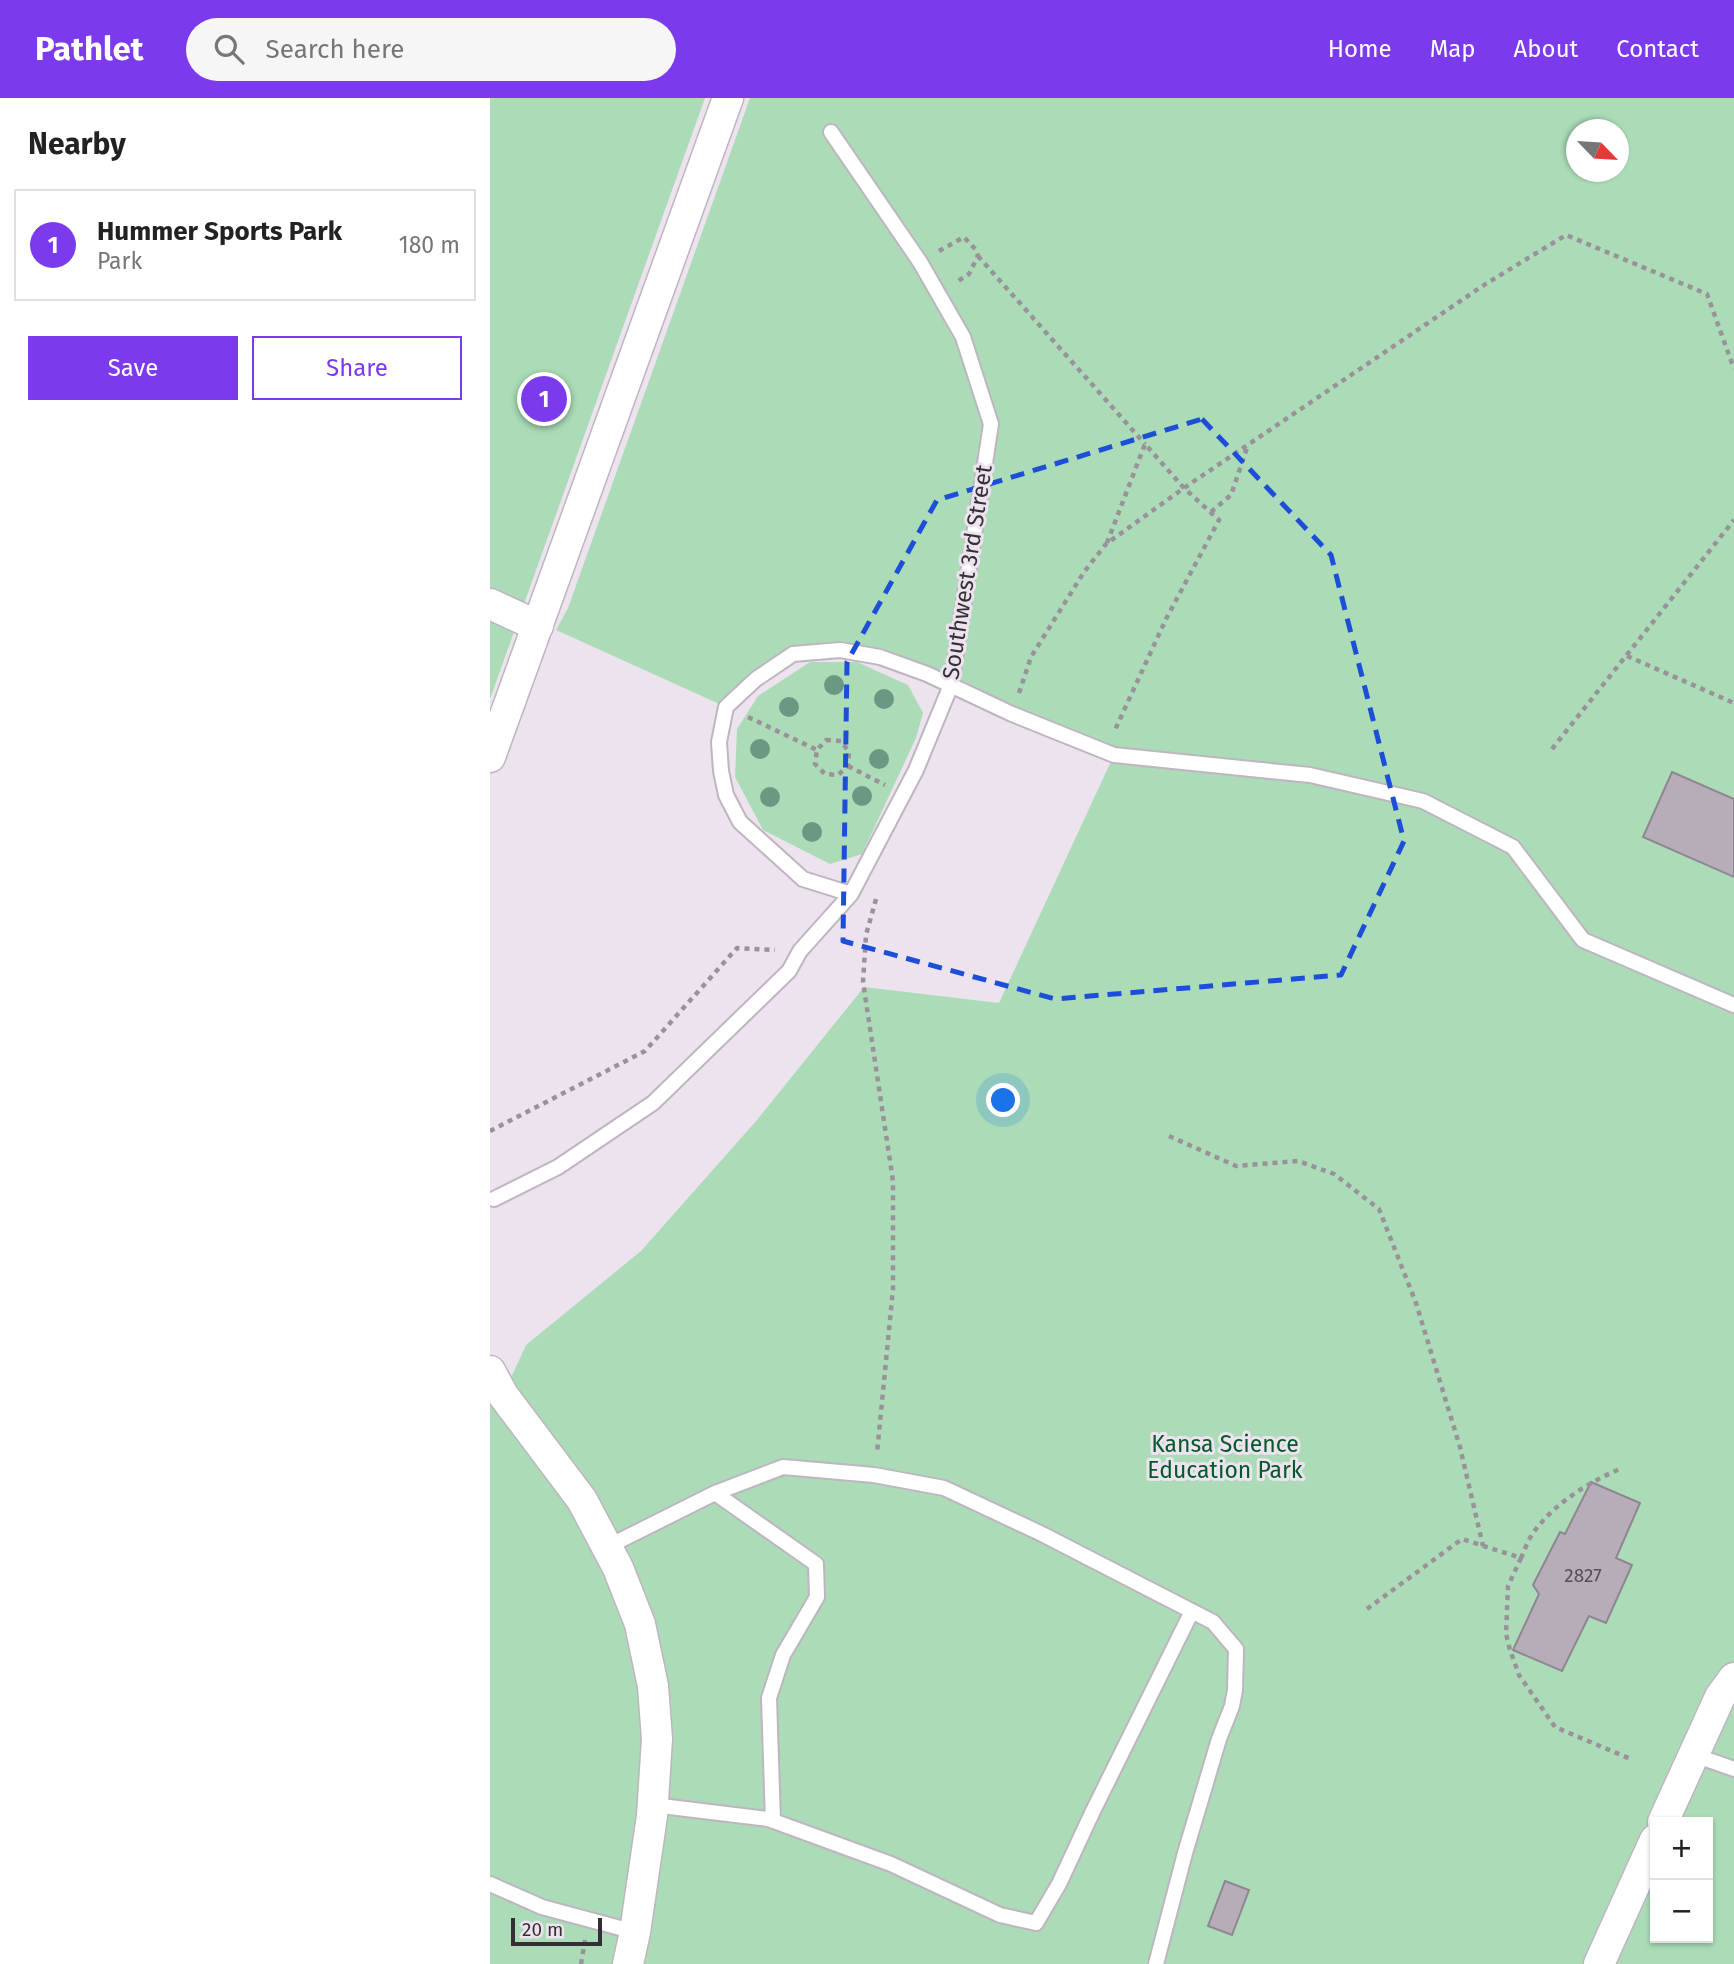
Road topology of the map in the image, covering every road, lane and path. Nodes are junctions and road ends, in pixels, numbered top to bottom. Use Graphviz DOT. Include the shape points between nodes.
graph roads {
  1 [pos="727,98"];
  2 [pos="831,132"];
  3 [pos="978,256"];
  4 [pos="920,262"];
  5 [pos="937,295"];
  6 [pos="1734,369"];
  7 [pos="1145,444"];
  8 [pos="1248,445"];
  9 [pos="1184,488"];
  10 [pos="1211,512"];
  11 [pos="1734,520"];
  12 [pos="1726,529"];
  13 [pos="1734,533"];
  14 [pos="1106,544"];
  15 [pos="490,604"];
  16 [pos="538,626"];
  17 [pos="1627,656"];
  18 [pos="951,685"];
  19 [pos="1734,703"];
  20 [pos="726,707"];
  21 [pos="1012,714"];
  22 [pos="1552,749"];
  23 [pos="817,750"];
  24 [pos="1105,751"];
  25 [pos="490,757"];
  26 [pos="848,766"];
  27 [pos="886,785"];
  28 [pos="879,889"];
  29 [pos="851,894"];
  30 [pos="800,951"];
  31 [pos="1734,1005"];
  32 [pos="490,1131"];
  33 [pos="1169,1136"];
  34 [pos="494,1199"];
  35 [pos="490,1371"];
  36 [pos="1620,1469"];
  37 [pos="874,1475"];
  38 [pos="715,1493"];
  39 [pos="1483,1546"];
  40 [pos="607,1547"];
  41 [pos="1521,1558"];
  42 [pos="1367,1609"];
  43 [pos="1192,1611"];
  44 [pos="1734,1678"];
  45 [pos="1694,1755"];
  46 [pos="1633,1760"];
  47 [pos="1734,1769"];
  48 [pos="653,1805"];
  49 [pos="1665,1817"];
  50 [pos="773,1821"];
  51 [pos="1650,1851"];
  52 [pos="490,1884"];
  53 [pos="635,1933"];
  54 [pos="628,1964"];
  55 [pos="1156,1964"];
  56 [pos="1599,1964"];
  1 -- 16 [label="street"];
  2 -- 4 [label="lane, Southwest 3rd Street"];
  3 -- 4 [label="path" via="964,237"];
  3 -- 5 [label="path" via="969,274"];
  3 -- 7 [label="path"];
  4 -- 5 [label="lane, Southwest 3rd Street"];
  5 -- 18 [label="lane, Southwest 3rd Street" via="962,337 991,424"];
  6 -- 8 [label="path" via="1707,294 1566,234"];
  7 -- 9 [label="path"];
  7 -- 14 [label="path"];
  8 -- 9 [label="path"];
  8 -- 10 [label="path" via="1231,495"];
  9 -- 10 [label="path"];
  9 -- 14 [label="path"];
  10 -- 24 [label="path" via="1219,520 1166,619"];
  11 -- 12 [label="path"];
  12 -- 13 [label="path"];
  12 -- 17 [label="path"];
  14 -- 21 [label="path" via="1031,657"];
  15 -- 16 [label="street"];
  16 -- 25 [label="street"];
  17 -- 19 [label="path"];
  17 -- 22 [label="path"];
  18 -- 20 [label="lane" via="880,657 840,650 793,654"];
  18 -- 21 [label="lane"];
  18 -- 29 [label="lane, Southwest 3rd Street" via="916,770"];
  20 -- 23 [label="path"];
  20 -- 29 [label="lane" via="719,741 722,771 726,795 740,822 803,879"];
  21 -- 24 [label="lane"];
  23 -- 26 [label="path" via="816,764 825,774 838,775"];
  23 -- 26 [label="path" via="826,740 841,741 849,752"];
  24 -- 31 [label="lane" via="1310,775 1423,801 1513,848 1583,940"];
  26 -- 27 [label="path"];
  28 -- 37 [label="path" via="866,935 863,982 893,1181 893,1289"];
  29 -- 30 [label="lane, Southwest 3rd Street"];
  30 -- 32 [label="path" via="737,948 645,1051"];
  30 -- 34 [label="lane, Southwest 3rd Street" via="789,971 653,1103 558,1167"];
  33 -- 39 [label="path" via="1236,1167 1298,1161 1334,1174 1378,1209 1416,1303 1460,1447"];
  35 -- 40 [label="street" via="582,1500"];
  36 -- 41 [label="path" via="1591,1482 1555,1508 1534,1531"];
  37 -- 38 [label="lane" via="782,1467"];
  37 -- 43 [label="lane" via="944,1488"];
  38 -- 40 [label="lane"];
  38 -- 50 [label="lane" via="817,1563 817,1597 783,1655 769,1698"];
  39 -- 41 [label="path"];
  39 -- 42 [label="path" via="1462,1539"];
  40 -- 48 [label="street" via="640,1624 653,1686 657,1739"];
  41 -- 46 [label="path" via="1508,1586 1506,1633 1520,1675 1555,1727"];
  43 -- 50 [label="lane" via="1036,1923 1000,1915 891,1864"];
  43 -- 55 [label="lane" via="1213,1622 1236,1649 1235,1689"];
  44 -- 45 [label="street" via="1720,1697"];
  45 -- 47 [label="lane"];
  45 -- 49 [label="street"];
  48 -- 50 [label="lane"];
  48 -- 53 [label="street"];
  51 -- 56 [label="street"];
  52 -- 53 [label="lane" via="542,1907"];
  53 -- 54 [label="street"];
}
